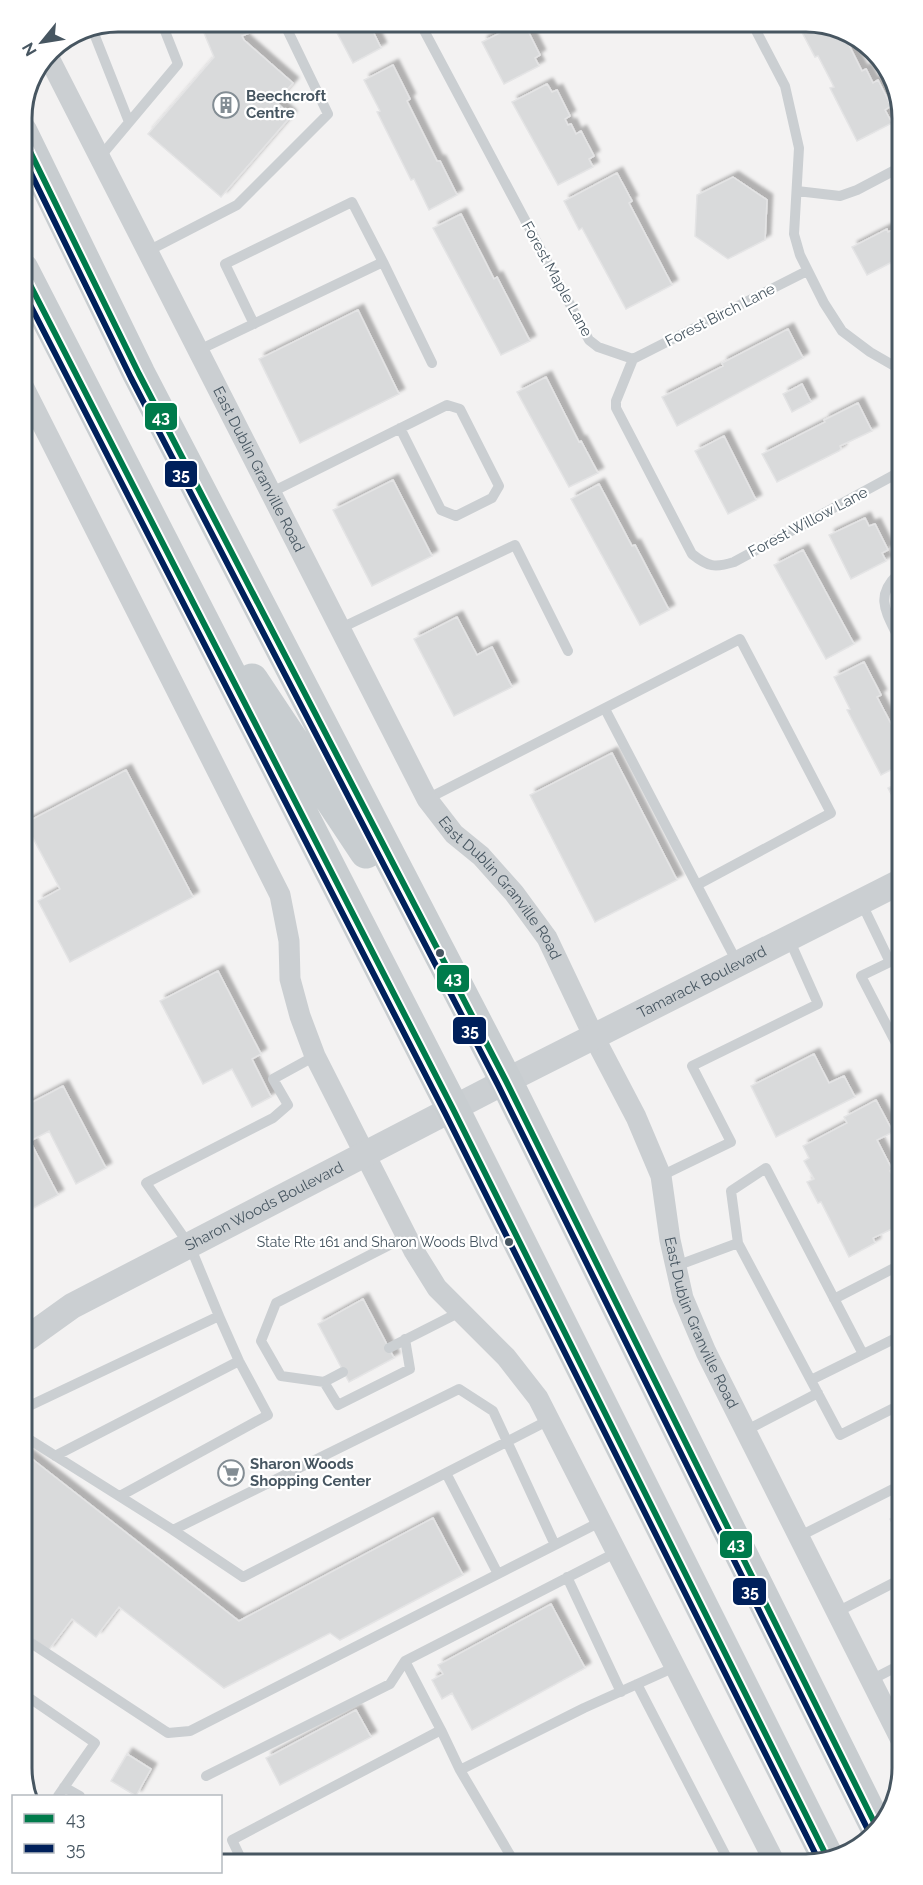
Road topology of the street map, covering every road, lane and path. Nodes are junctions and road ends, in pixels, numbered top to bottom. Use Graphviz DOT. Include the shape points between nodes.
graph roads {
  1 [pos="165,32"];
  2 [pos="288,32"];
  3 [pos="425,32"];
  4 [pos="757,32"];
  5 [pos="95,35"];
  6 [pos="56,72"];
  7 [pos="129,122"];
  8 [pos="32,156"];
  9 [pos="100,157"];
  10 [pos="892,172"];
  11 [pos="797,191"];
  12 [pos="148,251"];
  13 [pos="383,262"];
  14 [pos="807,271"];
  15 [pos="32,289"];
  16 [pos="254,324"];
  17 [pos="199,350"];
  18 [pos="633,360"];
  19 [pos="432,363"];
  20 [pos="892,365"];
  21 [pos="32,404"];
  22 [pos="400,428"];
  23 [pos="892,476"];
  24 [pos="272,492"];
  25 [pos="177,573"];
  26 [pos="892,580"];
  27 [pos="892,625"];
  28 [pos="341,628"];
  29 [pos="568,651"];
  30 [pos="605,709"];
  31 [pos="427,799"];
  32 [pos="697,885"];
  33 [pos="892,886"];
  34 [pos="861,902"];
  35 [pos="789,939"];
  36 [pos="892,956"];
  37 [pos="892,960"];
  38 [pos="739,964"];
  39 [pos="892,1036"];
  40 [pos="594,1037"];
  41 [pos="315,1056"];
  42 [pos="506,1082"];
  43 [pos="453,1108"];
  44 [pos="367,1155"];
  45 [pos="661,1176"];
  46 [pos="407,1236"];
  47 [pos="738,1243"];
  48 [pos="190,1246"];
  49 [pos="676,1266"];
  50 [pos="892,1269"];
  51 [pos="834,1299"];
  52 [pos="462,1311"];
  53 [pos="219,1316"];
  54 [pos="32,1335"];
  55 [pos="405,1339"];
  56 [pos="892,1340"];
  57 [pos="389,1348"];
  58 [pos="863,1354"];
  59 [pos="239,1361"];
  60 [pos="343,1372"];
  61 [pos="811,1380"];
  62 [pos="324,1382"];
  63 [pos="818,1394"];
  64 [pos="32,1405"];
  65 [pos="892,1410"];
  66 [pos="549,1420"];
  67 [pos="745,1431"];
  68 [pos="32,1441"];
  69 [pos="508,1441"];
  70 [pos="55,1456"];
  71 [pos="446,1473"];
  72 [pos="892,1490"];
  73 [pos="120,1496"];
  74 [pos="602,1521"];
  75 [pos="173,1530"];
  76 [pos="798,1537"];
  77 [pos="555,1545"];
  78 [pos="617,1552"];
  79 [pos="498,1574"];
  80 [pos="567,1577"];
  81 [pos="892,1584"];
  82 [pos="837,1612"];
  83 [pos="32,1644"];
  84 [pos="405,1661"];
  85 [pos="675,1667"];
  86 [pos="892,1669"];
  87 [pos="871,1680"];
  88 [pos="637,1684"];
  89 [pos="621,1692"];
  90 [pos="32,1700"];
  91 [pos="892,1722"];
  92 [pos="441,1730"];
  93 [pos="460,1770"];
  94 [pos="206,1776"];
  95 [pos="64,1787"];
  96 [pos="59,1795"];
  97 [pos="77,1795"];
  98 [pos="874,1819"];
  99 [pos="824,1851"];
  100 [pos="238,1853"];
  101 [pos="509,1854"];
  102 [pos="725,1854"];
  103 [pos="770,1854"];
  1 -- 7 [label="lane" via="178,64"];
  2 -- 12 [label="lane" via="328,114 237,205"];
  3 -- 18 [label="lane, Forest Maple Lane" via="589,340"];
  4 -- 11 [label="lane" via="785,86 799,148"];
  5 -- 7 [label="lane"];
  6 -- 9 [label="street, East Dublin Granville Road"];
  7 -- 9 [label="lane"];
  8 -- 42 [label="main road" via="144,385"];
  9 -- 12 [label="street, East Dublin Granville Road"];
  10 -- 11 [label="lane" via="840,196"];
  11 -- 14 [label="lane" via="794,234"];
  12 -- 17 [label="street, East Dublin Granville Road"];
  13 -- 16 [label="lane"];
  13 -- 16 [label="lane" via="352,202 225,264"];
  13 -- 19 [label="lane"];
  14 -- 18 [label="lane, Forest Birch Lane"];
  14 -- 20 [label="lane" via="842,331"];
  15 -- 25 [label="main road"];
  16 -- 17 [label="lane"];
  17 -- 24 [label="street, East Dublin Granville Road"];
  18 -- 23 [label="lane, Forest Willow Lane" via="616,408 692,554 704,563 719,566 734,562"];
  21 -- 41 [label="street" via="280,895 289,941 290,980"];
  22 -- 22 [label="lane" via="447,405 460,409 498,486 492,498 456,516 441,510"];
  22 -- 24 [label="lane"];
  24 -- 28 [label="street, East Dublin Granville Road"];
  25 -- 42 [label="main road" via="369,857 455,1031"];
  25 -- 43 [label="main road"];
  26 -- 27 [label="lane" via="884,597"];
  28 -- 29 [label="lane" via="515,545"];
  28 -- 31 [label="street, East Dublin Granville Road"];
  30 -- 31 [label="lane"];
  30 -- 32 [label="lane"];
  30 -- 32 [label="lane" via="740,639 811,773 831,813"];
  31 -- 40 [label="street, East Dublin Granville Road" via="454,834 481,856 514,893 547,939"];
  32 -- 38 [label="lane"];
  33 -- 34 [label="street, Tamarack Boulevard"];
  34 -- 35 [label="street, Tamarack Boulevard"];
  34 -- 36 [label="lane"];
  35 -- 38 [label="street, Tamarack Boulevard"];
  35 -- 45 [label="lane" via="818,1004 692,1066 731,1142"];
  37 -- 39 [label="lane" via="861,976"];
  38 -- 40 [label="street, Tamarack Boulevard"];
  40 -- 42 [label="street, Tamarack Boulevard"];
  40 -- 45 [label="street, East Dublin Granville Road" via="636,1117"];
  41 -- 44 [label="street"];
  41 -- 48 [label="lane" via="273,1078 288,1105 273,1118 146,1183"];
  42 -- 43 [label="street, Sharon Woods Boulevard"];
  42 -- 98 [label="main road"];
  43 -- 44 [label="street, Sharon Woods Boulevard"];
  43 -- 99 [label="main road"];
  44 -- 46 [label="street"];
  44 -- 48 [label="street, Sharon Woods Boulevard"];
  45 -- 49 [label="street, East Dublin Granville Road"];
  46 -- 52 [label="street" via="437,1288"];
  46 -- 62 [label="lane" via="276,1303 261,1341 281,1376"];
  47 -- 49 [label="lane"];
  47 -- 51 [label="lane" via="731,1191 766,1168"];
  47 -- 61 [label="lane"];
  48 -- 53 [label="lane"];
  48 -- 54 [label="street, Sharon Woods Boulevard" via="72,1306"];
  49 -- 67 [label="street, East Dublin Granville Road" via="683,1298"];
  50 -- 51 [label="lane"];
  51 -- 58 [label="lane"];
  52 -- 55 [label="lane"];
  52 -- 66 [label="street" via="506,1357 538,1398"];
  53 -- 59 [label="lane"];
  53 -- 64 [label="lane"];
  55 -- 57 [label="lane"];
  55 -- 62 [label="lane" via="410,1369 338,1405"];
  56 -- 58 [label="lane"];
  58 -- 61 [label="lane"];
  59 -- 70 [label="lane"];
  59 -- 73 [label="lane" via="268,1415"];
  60 -- 62 [label="lane"];
  61 -- 63 [label="lane"];
  63 -- 65 [label="lane" via="840,1435"];
  63 -- 67 [label="lane"];
  66 -- 69 [label="lane"];
  66 -- 74 [label="street"];
  67 -- 76 [label="street, East Dublin Granville Road"];
  68 -- 70 [label="lane"];
  69 -- 71 [label="lane"];
  69 -- 75 [label="lane" via="493,1411 459,1389"];
  69 -- 77 [label="lane"];
  70 -- 73 [label="lane"];
  71 -- 75 [label="lane" via="243,1577"];
  71 -- 79 [label="lane"];
  72 -- 76 [label="lane"];
  73 -- 75 [label="lane"];
  74 -- 77 [label="lane"];
  74 -- 78 [label="street"];
  76 -- 82 [label="street, East Dublin Granville Road"];
  77 -- 79 [label="lane"];
  78 -- 80 [label="lane"];
  78 -- 85 [label="street"];
  79 -- 83 [label="lane" via="190,1731 168,1733"];
  80 -- 84 [label="lane"];
  80 -- 89 [label="lane"];
  81 -- 82 [label="lane"];
  82 -- 87 [label="street, East Dublin Granville Road"];
  84 -- 92 [label="lane"];
  84 -- 94 [label="lane" via="390,1684"];
  85 -- 88 [label="lane"];
  85 -- 103 [label="street"];
  86 -- 87 [label="lane"];
  87 -- 91 [label="street, East Dublin Granville Road"];
  88 -- 89 [label="lane"];
  88 -- 102 [label="lane"];
  89 -- 93 [label="lane"];
  90 -- 95 [label="lane" via="95,1743"];
  92 -- 93 [label="lane"];
  92 -- 100 [label="lane" via="231,1840"];
  93 -- 101 [label="lane"];
  95 -- 96 [label="lane"];
  95 -- 97 [label="lane"];
}
